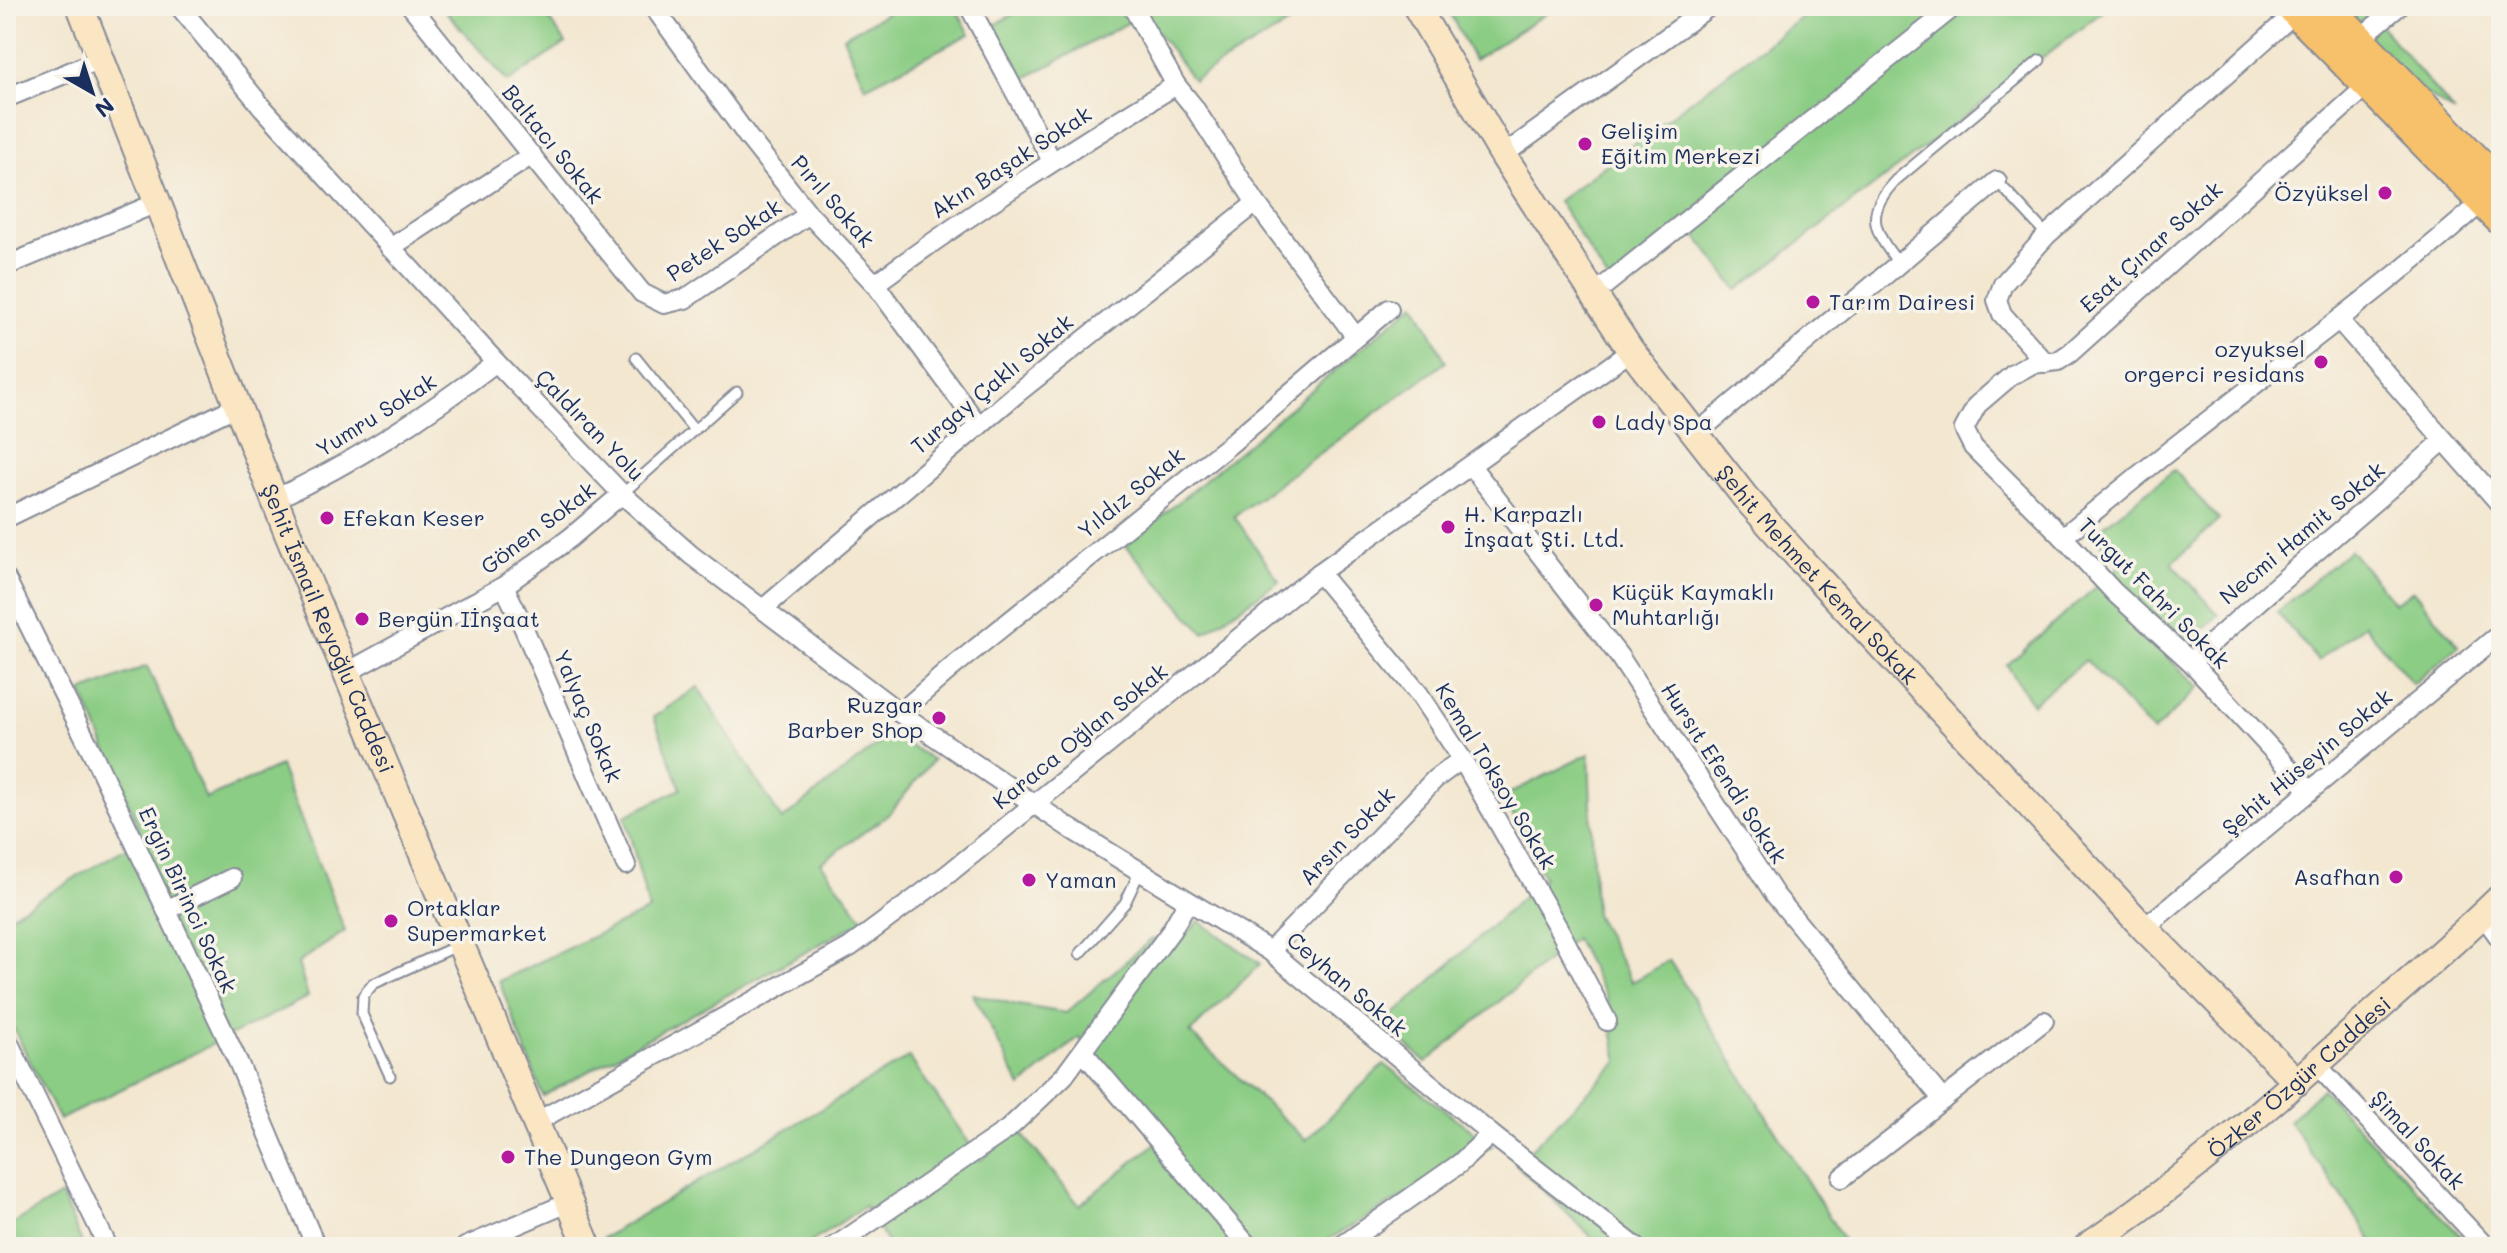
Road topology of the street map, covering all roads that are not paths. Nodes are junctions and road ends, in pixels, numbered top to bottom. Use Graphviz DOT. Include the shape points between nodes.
graph roads {
  1 [pos="80,6"];
  2 [pos="179,6"];
  3 [pos="411,6"];
  4 [pos="653,6"];
  5 [pos="969,6"];
  6 [pos="1132,6"];
  7 [pos="1416,6"];
  8 [pos="1710,6"];
  9 [pos="1955,6"];
  10 [pos="2327,6"];
  11 [pos="2399,6"];
  12 [pos="2293,9"];
  13 [pos="2359,39"];
  14 [pos="101,59"];
  15 [pos="2040,60"];
  16 [pos="1176,85"];
  17 [pos="2367,86"];
  18 [pos="6,98"];
  19 [pos="532,155"];
  20 [pos="1503,155"];
  21 [pos="1052,161"];
  22 [pos="1997,181"];
  23 [pos="159,202"];
  24 [pos="1256,203"];
  25 [pos="2495,203"];
  26 [pos="809,214"];
  27 [pos="2047,235"];
  28 [pos="390,248"];
  29 [pos="1899,264"];
  30 [pos="6,266"];
  31 [pos="875,284"];
  32 [pos="1594,294"];
  33 [pos="664,304"];
  34 [pos="1389,309"];
  35 [pos="2339,320"];
  36 [pos="1356,337"];
  37 [pos="1631,351"];
  38 [pos="636,358"];
  39 [pos="496,362"];
  40 [pos="2046,363"];
  41 [pos="737,392"];
  42 [pos="239,405"];
  43 [pos="979,426"];
  44 [pos="1964,429"];
  45 [pos="694,430"];
  46 [pos="1696,434"];
  47 [pos="2444,440"];
  48 [pos="1471,466"];
  49 [pos="622,494"];
  50 [pos="275,499"];
  51 [pos="2501,505"];
  52 [pos="6,518"];
  53 [pos="2063,537"];
  54 [pos="1319,573"];
  55 [pos="6,579"];
  56 [pos="504,586"];
  57 [pos="764,608"];
  58 [pos="2501,633"];
  59 [pos="2191,662"];
  60 [pos="346,673"];
  61 [pos="900,713"];
  62 [pos="1462,759"];
  63 [pos="2310,791"];
  64 [pos="1035,802"];
  65 [pos="626,865"];
  66 [pos="1140,871"];
  67 [pos="232,878"];
  68 [pos="1188,901"];
  69 [pos="2492,906"];
  70 [pos="166,910"];
  71 [pos="2144,928"];
  72 [pos="2501,940"];
  73 [pos="459,945"];
  74 [pos="1270,951"];
  75 [pos="1080,954"];
  76 [pos="1607,1021"];
  77 [pos="2044,1021"];
  78 [pos="6,1037"];
  79 [pos="1083,1052"];
  80 [pos="2317,1065"];
  81 [pos="390,1076"];
  82 [pos="2297,1082"];
  83 [pos="1943,1100"];
  84 [pos="536,1122"];
  85 [pos="1491,1134"];
  86 [pos="1842,1178"];
  87 [pos="570,1202"];
  88 [pos="2094,1245"];
  89 [pos="108,1247"];
  90 [pos="316,1247"];
  91 [pos="465,1247"];
  92 [pos="588,1247"];
  93 [pos="834,1247"];
  94 [pos="1249,1247"];
  95 [pos="1340,1247"];
  96 [pos="1636,1247"];
  97 [pos="2486,1247"];
  1 -- 14 [label="street, Şehit İsmail Reyoğlu Caddesi"];
  2 -- 28 [label="street, Çaldıran Yolu"];
  3 -- 19 [label="street, Baltacı Sokak"];
  4 -- 26 [label="street, Pırıl Sokak"];
  5 -- 21 [label="street"];
  6 -- 16 [label="street"];
  7 -- 20 [label="street, Şehit Mehmet Kemal Sokak"];
  8 -- 20 [label="street"];
  9 -- 32 [label="street"];
  10 -- 13 [label="main road"];
  11 -- 13 [label="street"];
  12 -- 17 [label="main road"];
  12 -- 27 [label="street"];
  13 -- 25 [label="main road"];
  14 -- 18 [label="street"];
  14 -- 23 [label="street, Şehit İsmail Reyoğlu Caddesi"];
  15 -- 29 [label="lane" via="1882,195 1877,235"];
  16 -- 21 [label="street, Akın Başak Sokak"];
  16 -- 24 [label="street"];
  17 -- 25 [label="main road"];
  17 -- 40 [label="street, Esat Çınar Sokak" via="2070,353"];
  19 -- 28 [label="street"];
  19 -- 33 [label="street, Baltacı Sokak" via="642,293"];
  20 -- 32 [label="street, Şehit Mehmet Kemal Sokak"];
  21 -- 31 [label="street, Akın Başak Sokak"];
  22 -- 27 [label="lane"];
  22 -- 29 [label="street"];
  23 -- 30 [label="street"];
  23 -- 42 [label="street, Şehit İsmail Reyoğlu Caddesi"];
  24 -- 36 [label="street"];
  24 -- 43 [label="street, Turgay Çaklı Sokak"];
  25 -- 35 [label="street" via="2441,238"];
  26 -- 31 [label="street, Pırıl Sokak"];
  26 -- 33 [label="street, Petek Sokak" via="685,299"];
  27 -- 40 [label="street" via="2003,284 1997,300 2002,314"];
  28 -- 39 [label="street, Çaldıran Yolu"];
  29 -- 46 [label="street"];
  31 -- 43 [label="street, Pırıl Sokak"];
  32 -- 37 [label="street, Şehit Mehmet Kemal Sokak"];
  34 -- 36 [label="street, Yıldız Sokak"];
  35 -- 47 [label="street"];
  35 -- 53 [label="street"];
  36 -- 61 [label="street, Yıldız Sokak"];
  37 -- 46 [label="street, Şehit Mehmet Kemal Sokak"];
  37 -- 48 [label="street, Karaca Oğlan Sokak"];
  38 -- 45 [label="lane"];
  39 -- 49 [label="street, Çaldıran Yolu"];
  39 -- 50 [label="street, Yumru Sokak" via="436,409 324,477"];
  40 -- 44 [label="street, Esat Çınar Sokak" via="2012,375 1977,405"];
  41 -- 45 [label="lane, Gönen Sokak"];
  42 -- 50 [label="street, Şehit İsmail Reyoğlu Caddesi"];
  42 -- 52 [label="street"];
  43 -- 57 [label="street, Turgay Çaklı Sokak"];
  44 -- 53 [label="street, Turgut Fahri Sokak" via="1973,447"];
  45 -- 49 [label="lane, Gönen Sokak"];
  46 -- 71 [label="street, Şehit Mehmet Kemal Sokak" via="1802,561"];
  47 -- 51 [label="street"];
  47 -- 59 [label="street, Necmi Hamit Sokak"];
  48 -- 54 [label="street, Karaca Oğlan Sokak"];
  48 -- 83 [label="street, Hursıt Efendi Sokak" via="1619,656 1775,895"];
  49 -- 56 [label="street, Gönen Sokak"];
  49 -- 57 [label="street, Çaldıran Yolu" via="691,555"];
  50 -- 60 [label="street, Şehit İsmail Reyoğlu Caddesi"];
  53 -- 59 [label="street, Turgut Fahri Sokak"];
  54 -- 62 [label="street, Kemal Toksoy Sokak" via="1419,694"];
  54 -- 64 [label="street, Karaca Oğlan Sokak"];
  55 -- 70 [label="street, Ergin Birinci Sokak"];
  56 -- 60 [label="street, Gönen Sokak"];
  56 -- 65 [label="street, Yalyaç Sokak"];
  57 -- 61 [label="street, Çaldıran Yolu"];
  58 -- 63 [label="street, Şehit Hüseyin Sokak"];
  59 -- 63 [label="street, Turgut Fahri Sokak"];
  60 -- 73 [label="street, Şehit İsmail Reyoğlu Caddesi"];
  61 -- 64 [label="street, Çaldıran Yolu"];
  62 -- 74 [label="street, Arsın Sokak" via="1435,779"];
  62 -- 76 [label="street, Kemal Toksoy Sokak"];
  63 -- 71 [label="street, Şehit Hüseyin Sokak"];
  64 -- 66 [label="street, Ceyhan Sokak"];
  64 -- 84 [label="street, Karaca Oğlan Sokak" via="850,947"];
  66 -- 68 [label="street, Ceyhan Sokak"];
  66 -- 75 [label="lane" via="1125,903"];
  67 -- 70 [label="street"];
  68 -- 74 [label="street, Ceyhan Sokak"];
  68 -- 79 [label="street"];
  69 -- 72 [label="street"];
  69 -- 80 [label="street, Özker Özgür Caddesi"];
  70 -- 90 [label="street, Ergin Birinci Sokak" via="239,1064"];
  71 -- 82 [label="street, Şehit Mehmet Kemal Sokak"];
  73 -- 81 [label="lane" via="373,984 363,996 362,1014"];
  73 -- 84 [label="street, Şehit İsmail Reyoğlu Caddesi"];
  74 -- 85 [label="street, Ceyhan Sokak"];
  77 -- 83 [label="street"];
  78 -- 89 [label="street"];
  79 -- 93 [label="street" via="1008,1129"];
  79 -- 94 [label="street"];
  80 -- 82 [label="street, Özker Özgür Caddesi"];
  80 -- 97 [label="street, Şimal Sokak"];
  82 -- 88 [label="street, Özker Özgür Caddesi"];
  83 -- 86 [label="street"];
  84 -- 87 [label="street, Şehit İsmail Reyoğlu Caddesi"];
  85 -- 95 [label="street" via="1459,1164"];
  85 -- 96 [label="street, Ceyhan Sokak"];
  87 -- 91 [label="street"];
  87 -- 92 [label="street, Şehit İsmail Reyoğlu Caddesi"];
}
